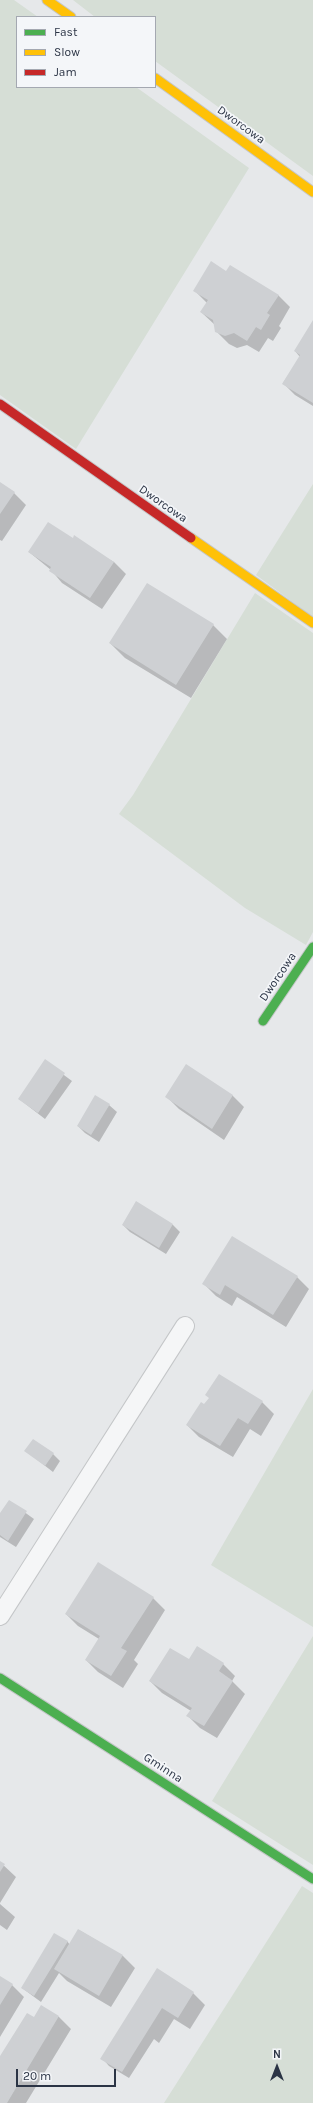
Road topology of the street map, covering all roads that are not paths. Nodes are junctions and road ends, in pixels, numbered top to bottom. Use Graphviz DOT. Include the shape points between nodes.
graph roads {
  1 [pos="47,0"];
  2 [pos="70,16"];
  3 [pos="156,79"];
  4 [pos="313,192"];
  5 [pos="0,404"];
  6 [pos="313,623"];
  7 [pos="313,947"];
  8 [pos="263,1021"];
  9 [pos="185,1326"];
  10 [pos="0,1616"];
  11 [pos="0,1678"];
  12 [pos="313,1879"];
  1 -- 2 [label="street"];
  3 -- 4 [label="street, Dworcowa"];
  5 -- 6 [label="street, Dworcowa"];
  7 -- 8 [label="street, Dworcowa"];
  9 -- 10 [label="lane"];
  11 -- 12 [label="street, Gminna"];
}
